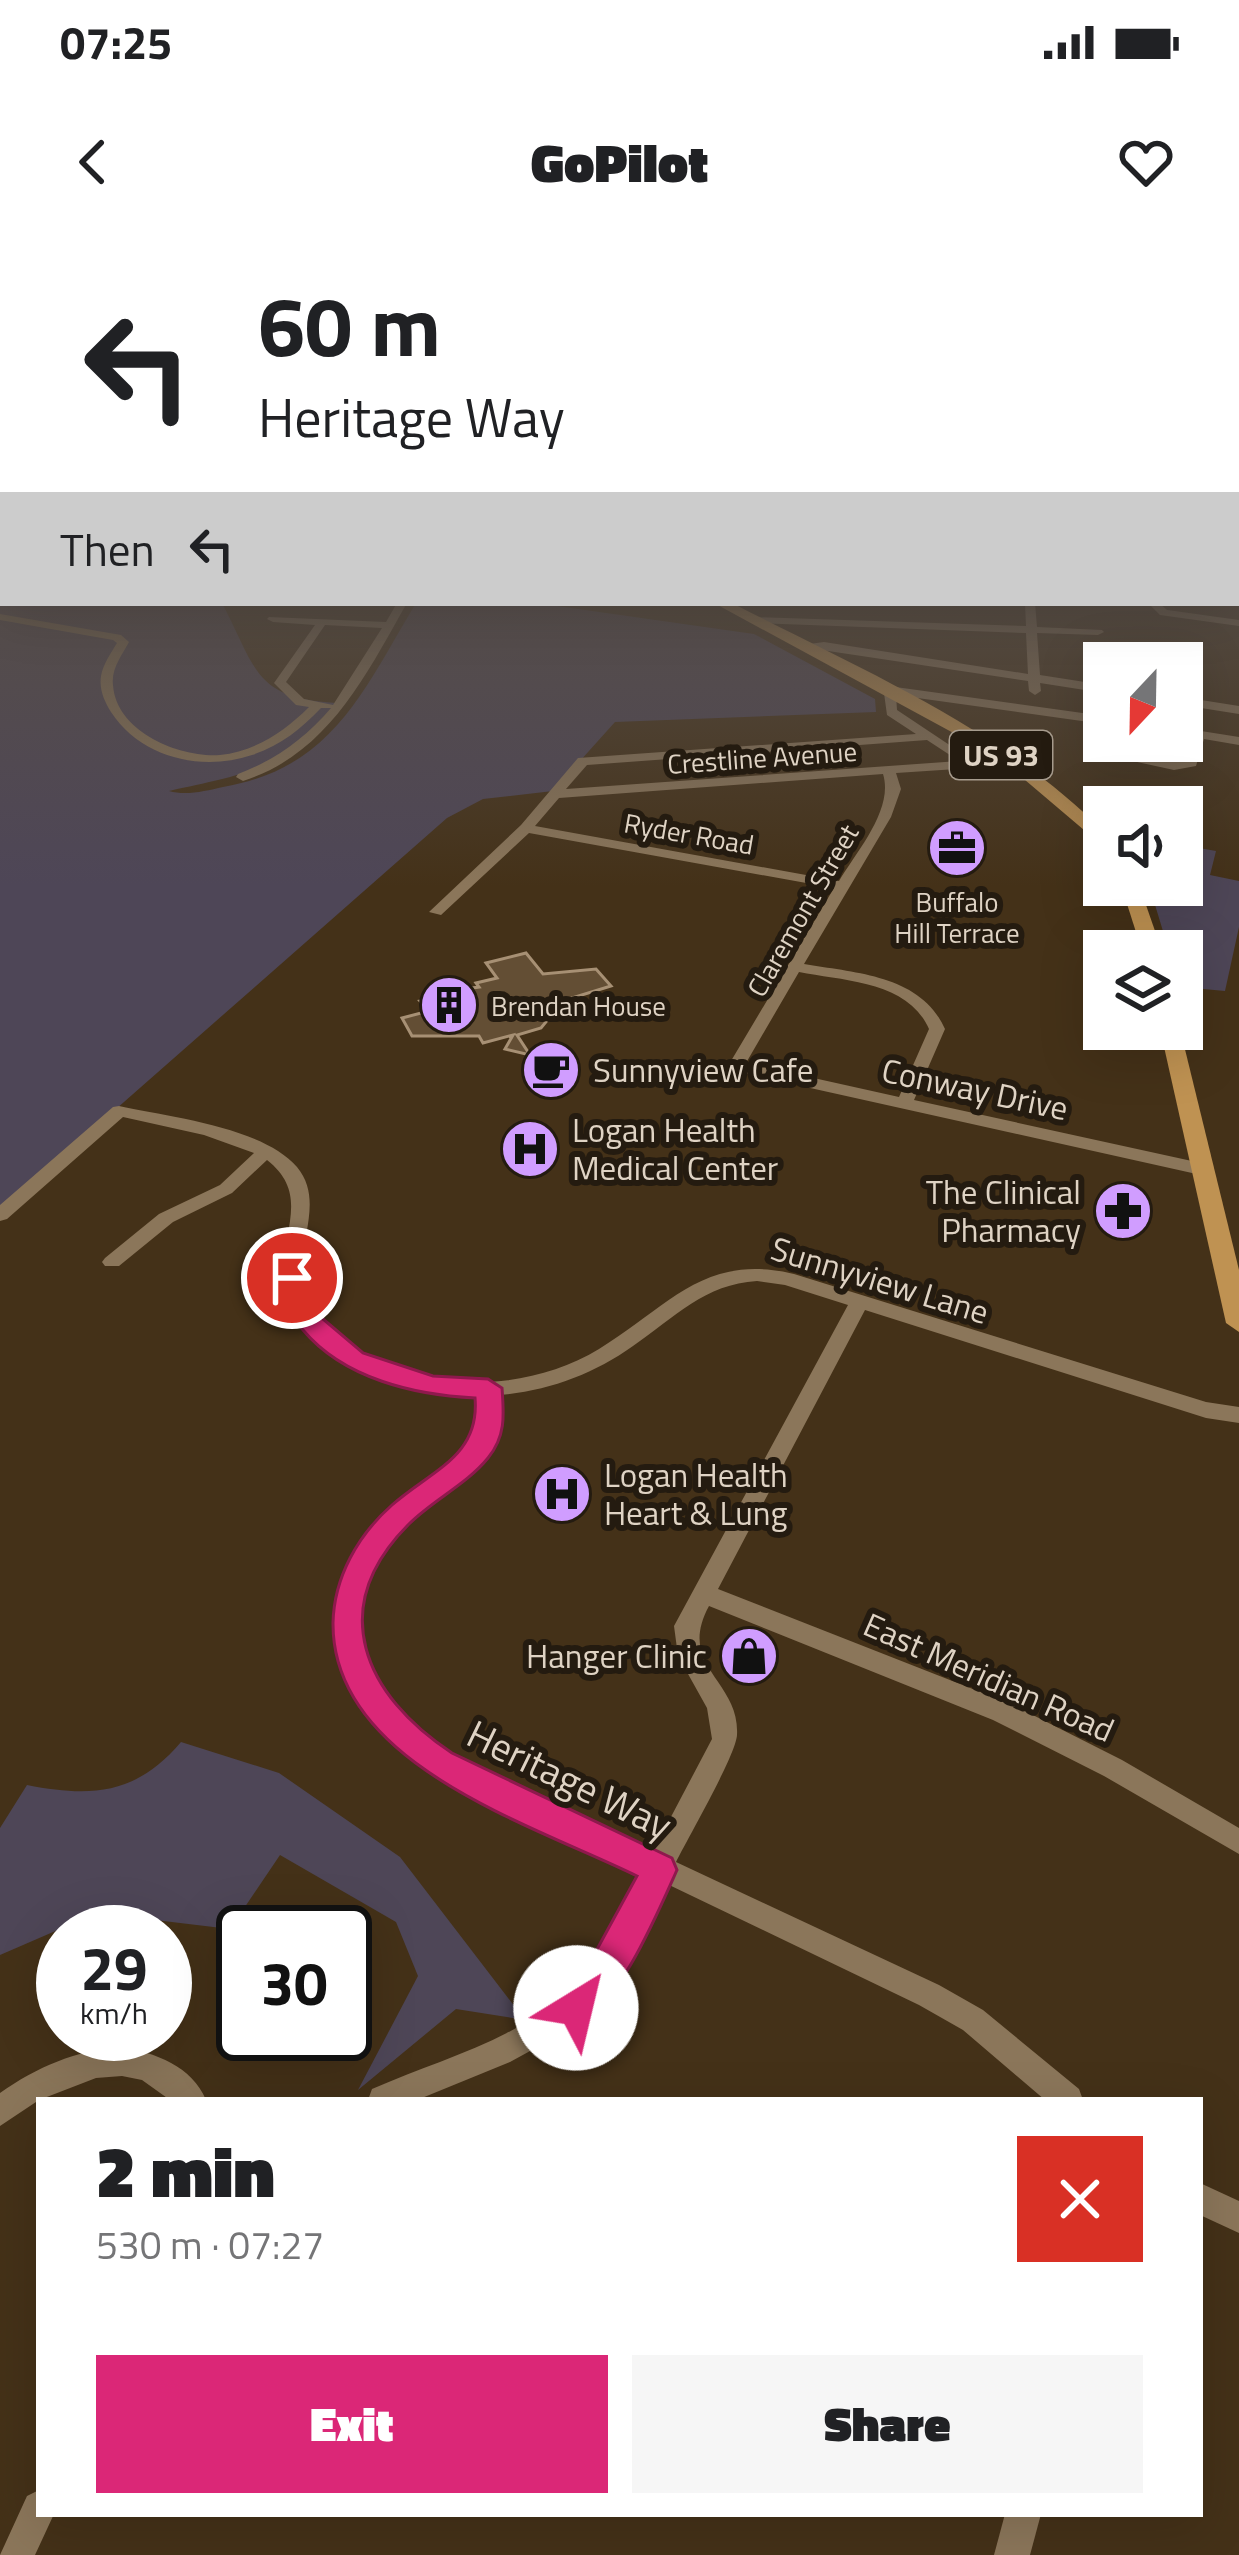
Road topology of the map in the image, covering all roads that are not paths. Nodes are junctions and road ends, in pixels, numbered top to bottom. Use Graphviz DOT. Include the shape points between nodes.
graph roads {
  1 [pos="110,670"];
  2 [pos="289,670"];
  3 [pos="360,670"];
  4 [pos="846,670"];
  5 [pos="974,670"];
  6 [pos="1037,670"];
  7 [pos="1038,679"];
  8 [pos="1083,686"];
  9 [pos="885,691"];
  10 [pos="339,704"];
  11 [pos="1203,704"];
  12 [pos="316,706"];
  13 [pos="1024,708"];
  14 [pos="1239,710"];
  15 [pos="1083,717"];
  16 [pos="1203,735"];
  17 [pos="925,736"];
  18 [pos="1239,741"];
  19 [pos="1156,762"];
  20 [pos="1191,762"];
  21 [pos="890,773"];
  22 [pos="242,777"];
  23 [pos="554,794"];
  24 [pos="1083,820"];
  25 [pos="526,828"];
  26 [pos="845,886"];
  27 [pos="436,912"];
  28 [pos="796,967"];
  29 [pos="1175,1050"];
  30 [pos="736,1066"];
  31 [pos="904,1104"];
  32 [pos="266,1152"];
  33 [pos="1201,1169"];
  34 [pos="0,1215"];
  35 [pos="112,1262"];
  36 [pos="860,1302"];
  37 [pos="1239,1323"];
  38 [pos="488,1388"];
  39 [pos="1239,1414"];
  40 [pos="702,1593"];
  41 [pos="1239,1842"];
  42 [pos="660,1870"];
  43 [pos="187,2097"];
  44 [pos="391,2097"];
  45 [pos="1064,2097"];
  46 [pos="0,2111"];
  47 [pos="1203,2200"];
  48 [pos="1239,2218"];
  49 [pos="36,2514"];
  50 [pos="1022,2517"];
  51 [pos="17,2555"];
  52 [pos="1012,2555"];
  1 -- 12 [label="street" via="111,703 125,723 172,755 249,753 290,732"];
  2 -- 12 [label="street" via="280,683"];
  3 -- 10 [label="street"];
  4 -- 9 [label="main road, US 93"];
  5 -- 7 [label="street"];
  6 -- 7 [label="street"];
  7 -- 8 [label="street"];
  7 -- 13 [label="street"];
  9 -- 13 [label="street"];
  9 -- 17 [label="street" via="892,712"];
  9 -- 24 [label="main road, US 93" via="1027,771"];
  10 -- 12 [label="street"];
  10 -- 22 [label="street" via="290,758"];
  11 -- 14 [label="street"];
  13 -- 15 [label="street"];
  16 -- 18 [label="street"];
  17 -- 21 [label="street, Crestline Avenue" via="972,764"];
  17 -- 23 [label="street" via="583,761"];
  19 -- 20 [label="street"];
  21 -- 23 [label="street, Crestline Avenue"];
  21 -- 26 [label="street, Claremont Street" via="890,802"];
  23 -- 25 [label="street"];
  25 -- 26 [label="street, Ryder Road"];
  25 -- 27 [label="street"];
  26 -- 28 [label="street, Claremont Street"];
  28 -- 30 [label="street, Claremont Street"];
  28 -- 31 [label="street" via="894,989 931,1013 937,1029"];
  29 -- 33 [label="main road"];
  30 -- 31 [label="street, Conway Drive"];
  31 -- 33 [label="street, Conway Drive"];
  32 -- 34 [label="street" via="119,1111"];
  32 -- 35 [label="street" via="226,1189 166,1218"];
  32 -- 38 [label="street, Sunnyview Lane" via="298,1182 292,1278 321,1334 380,1372 431,1386"];
  33 -- 37 [label="main road"];
  36 -- 38 [label="street, Sunnyview Lane" via="769,1274 729,1273 579,1368"];
  36 -- 39 [label="street, Sunnyview Lane"];
  36 -- 40 [label="street"];
  38 -- 42 [label="street, Heritage Way" via="491,1426 478,1451 398,1516 363,1560 347,1617 353,1667 380,1714 424,1753"];
  40 -- 41 [label="street, East Meridian Road" via="1002,1712"];
  40 -- 42 [label="street" via="684,1640 716,1693 724,1740"];
  42 -- 44 [label="street" via="602,1977 576,2008 504,2055"];
  42 -- 45 [label="street, Heritage Way" via="974,2020"];
  43 -- 46 [label="street" via="149,2067 101,2061 49,2077"];
  47 -- 48 [label="street"];
  49 -- 51 [label="street"];
  50 -- 52 [label="street"];
}
